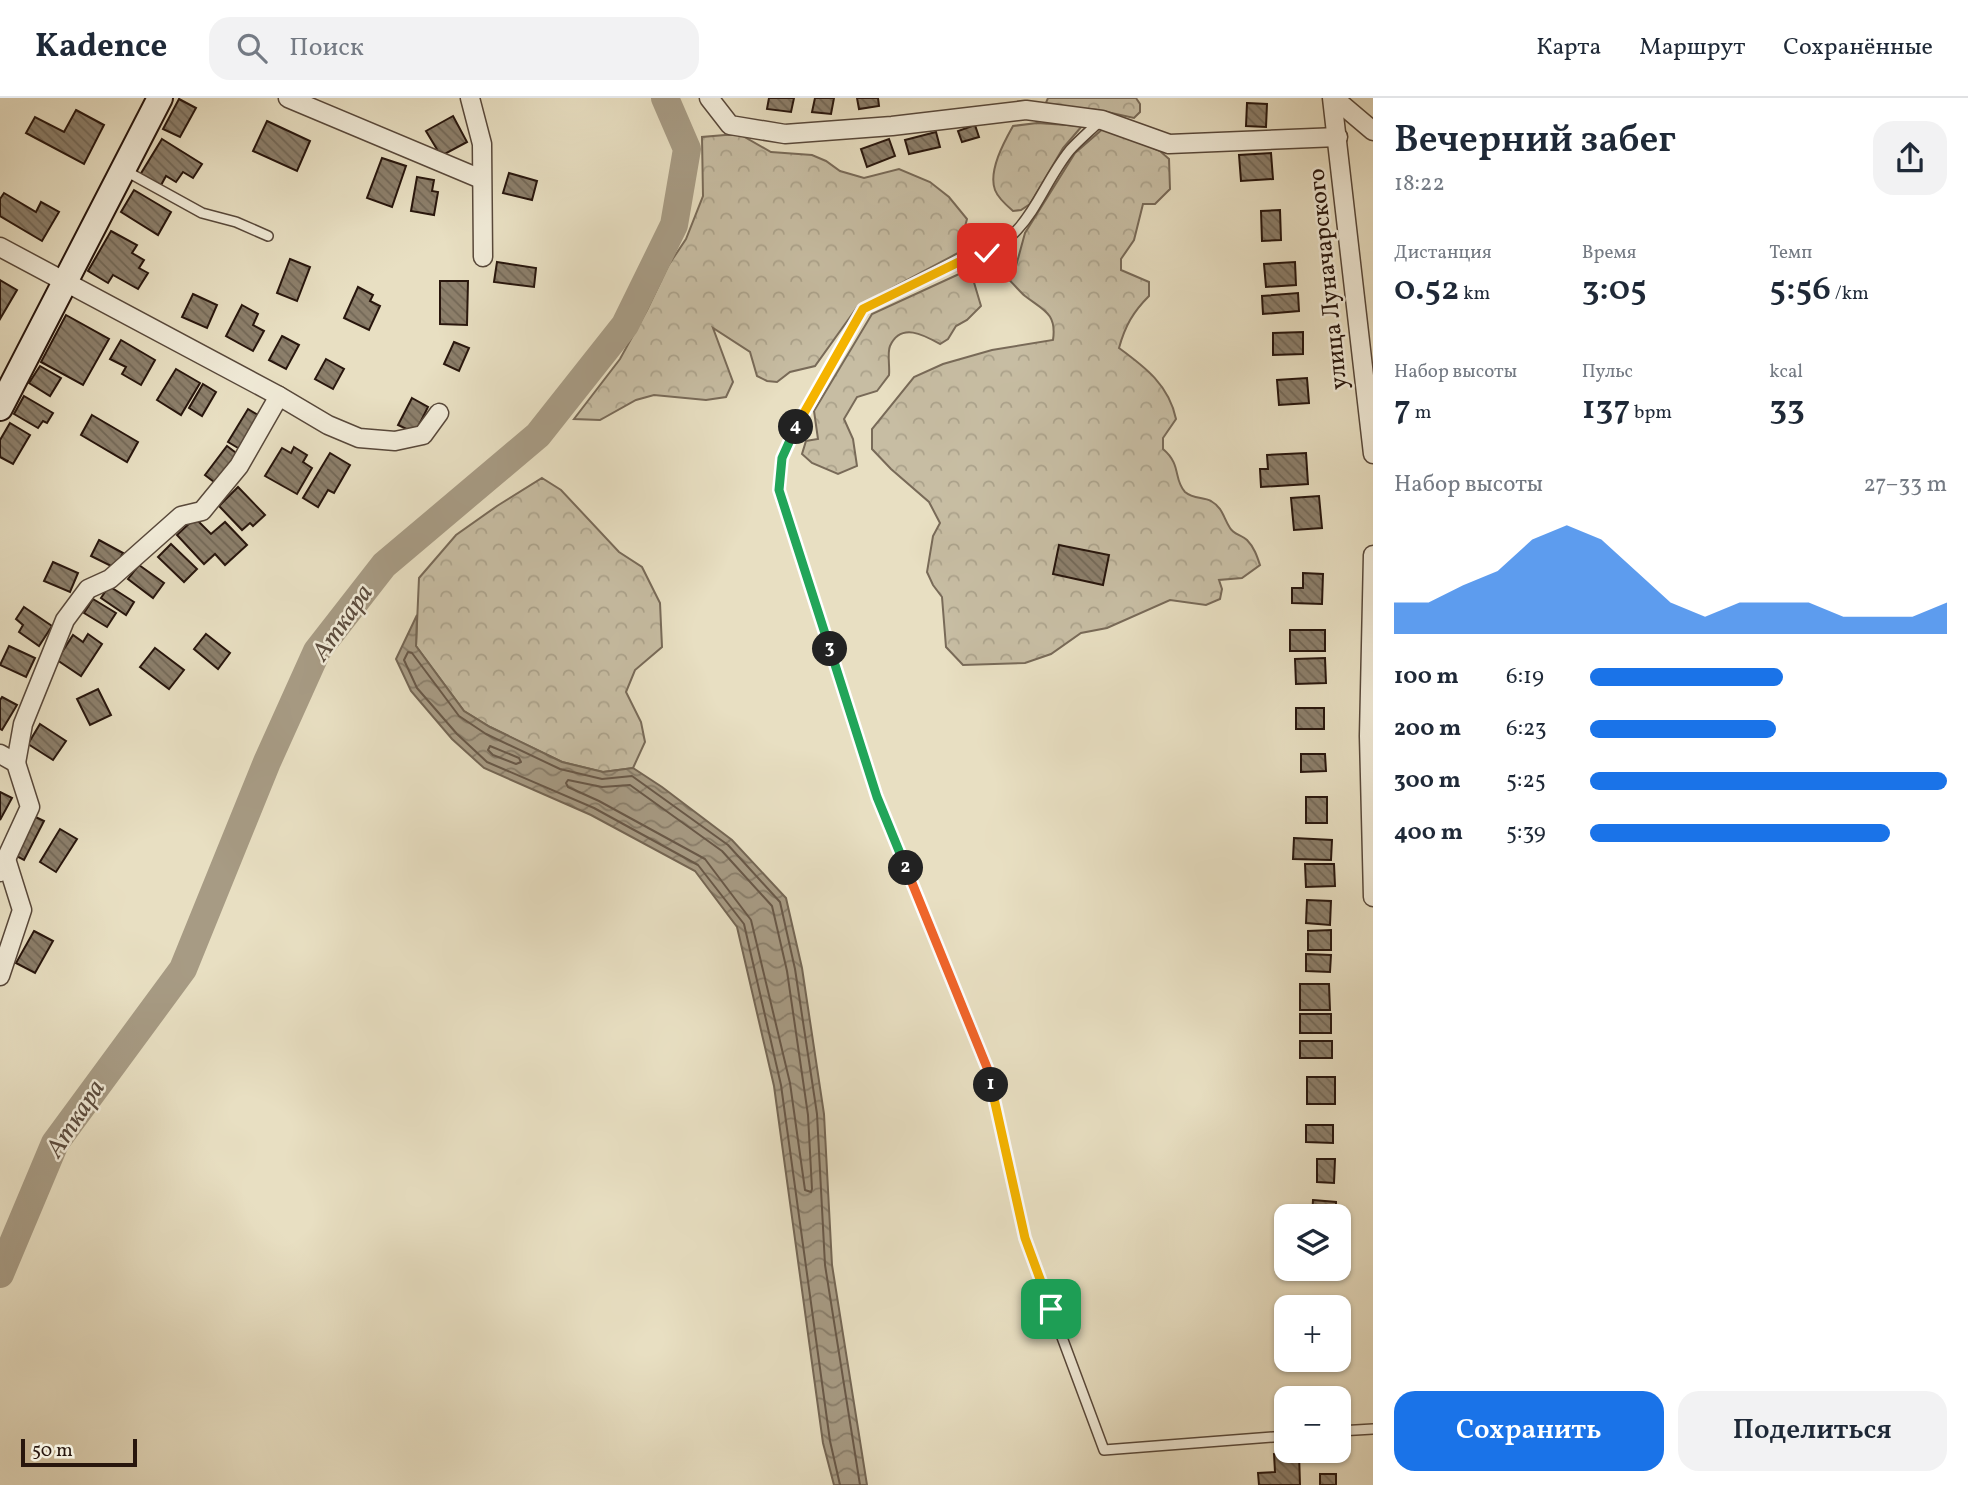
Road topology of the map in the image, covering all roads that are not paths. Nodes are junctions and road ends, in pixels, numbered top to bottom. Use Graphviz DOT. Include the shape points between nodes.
graph roads {
  1 [pos="160,98"];
  2 [pos="288,98"];
  3 [pos="470,98"];
  4 [pos="709,98"];
  5 [pos="1333,98"];
  6 [pos="1102,120"];
  7 [pos="1373,131"];
  8 [pos="1338,137"];
  9 [pos="123,170"];
  10 [pos="481,179"];
  11 [pos="268,236"];
  12 [pos="0,247"];
  13 [pos="483,257"];
  14 [pos="65,283"];
  15 [pos="279,396"];
  16 [pos="0,408"];
  17 [pos="439,413"];
  18 [pos="1373,454"];
  19 [pos="1373,555"];
  20 [pos="1371,736"];
  21 [pos="8,758"];
  22 [pos="3,866"];
  23 [pos="1373,897"];
  24 [pos="0,976"];
  25 [pos="1373,1429"];
  26 [pos="1351,1430"];
  27 [pos="1274,1437"];
  1 -- 9 [label="street"];
  2 -- 10 [label="street"];
  3 -- 10 [label="street" via="482,144"];
  4 -- 6 [label="street" via="730,125 785,134 1026,110"];
  5 -- 7 [label="street, улица Луначарского"];
  5 -- 8 [label="street, улица Луначарского"];
  6 -- 8 [label="street" via="1169,144"];
  6 -- 27 [label="lane" via="1070,151 1024,225 987,253 969,257 863,309 782,458 779,490 877,797 988,1070 1025,1238 1104,1450"];
  8 -- 18 [label="street, улица Луначарского"];
  9 -- 11 [label="lane" via="202,213"];
  9 -- 14 [label="street"];
  10 -- 13 [label="street"];
  12 -- 14 [label="street"];
  14 -- 15 [label="street"];
  14 -- 16 [label="street"];
  15 -- 17 [label="street" via="359,438 394,441 423,435"];
  15 -- 21 [label="street" via="239,466 202,511 181,516 110,579 88,589 65,620"];
  19 -- 20 [label="street"];
  20 -- 23 [label="street"];
  21 -- 22 [label="street" via="30,807"];
  22 -- 24 [label="street" via="22,910"];
  25 -- 26 [label="lane"];
}
